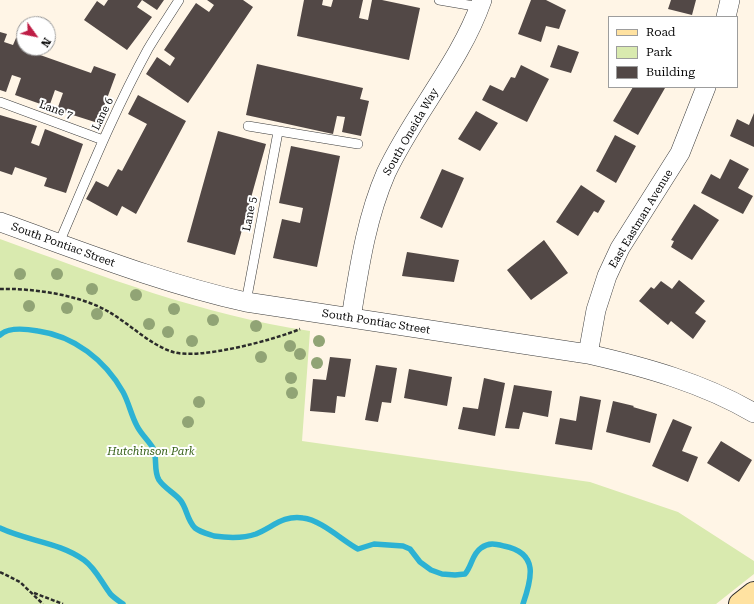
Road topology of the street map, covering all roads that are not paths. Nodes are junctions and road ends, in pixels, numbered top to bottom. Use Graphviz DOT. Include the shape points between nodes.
graph roads {
  1 [pos="179,0"];
  2 [pos="439,0"];
  3 [pos="730,0"];
  4 [pos="481,4"];
  5 [pos="726,16"];
  6 [pos="706,88"];
  7 [pos="0,102"];
  8 [pos="248,126"];
  9 [pos="278,132"];
  10 [pos="104,140"];
  11 [pos="358,144"];
  12 [pos="0,222"];
  13 [pos="60,244"];
  14 [pos="246,302"];
  15 [pos="351,318"];
  16 [pos="588,354"];
  17 [pos="754,413"];
  18 [pos="754,593"];
  19 [pos="740,604"];
  1 -- 10 [label="lane, Lane 6" via="148,49"];
  2 -- 4 [label="lane"];
  3 -- 5 [label="street"];
  4 -- 15 [label="street, South Oneida Way" via="461,49 406,137 381,186 363,246"];
  6 -- 16 [label="street, East Eastman Avenue" via="680,153 620,248 606,276 596,310"];
  7 -- 10 [label="lane, Lane 7"];
  8 -- 9 [label="lane"];
  9 -- 11 [label="lane"];
  9 -- 14 [label="lane, Lane 5"];
  10 -- 13 [label="lane, Lane 6"];
  12 -- 13 [label="street, South Pontiac Street"];
  13 -- 14 [label="street, South Pontiac Street" via="181,286"];
  14 -- 15 [label="street, South Pontiac Street"];
  15 -- 16 [label="street, South Pontiac Street"];
  16 -- 17 [label="street, South Pontiac Street" via="678,378"];
  18 -- 19 [label="street"];
}
